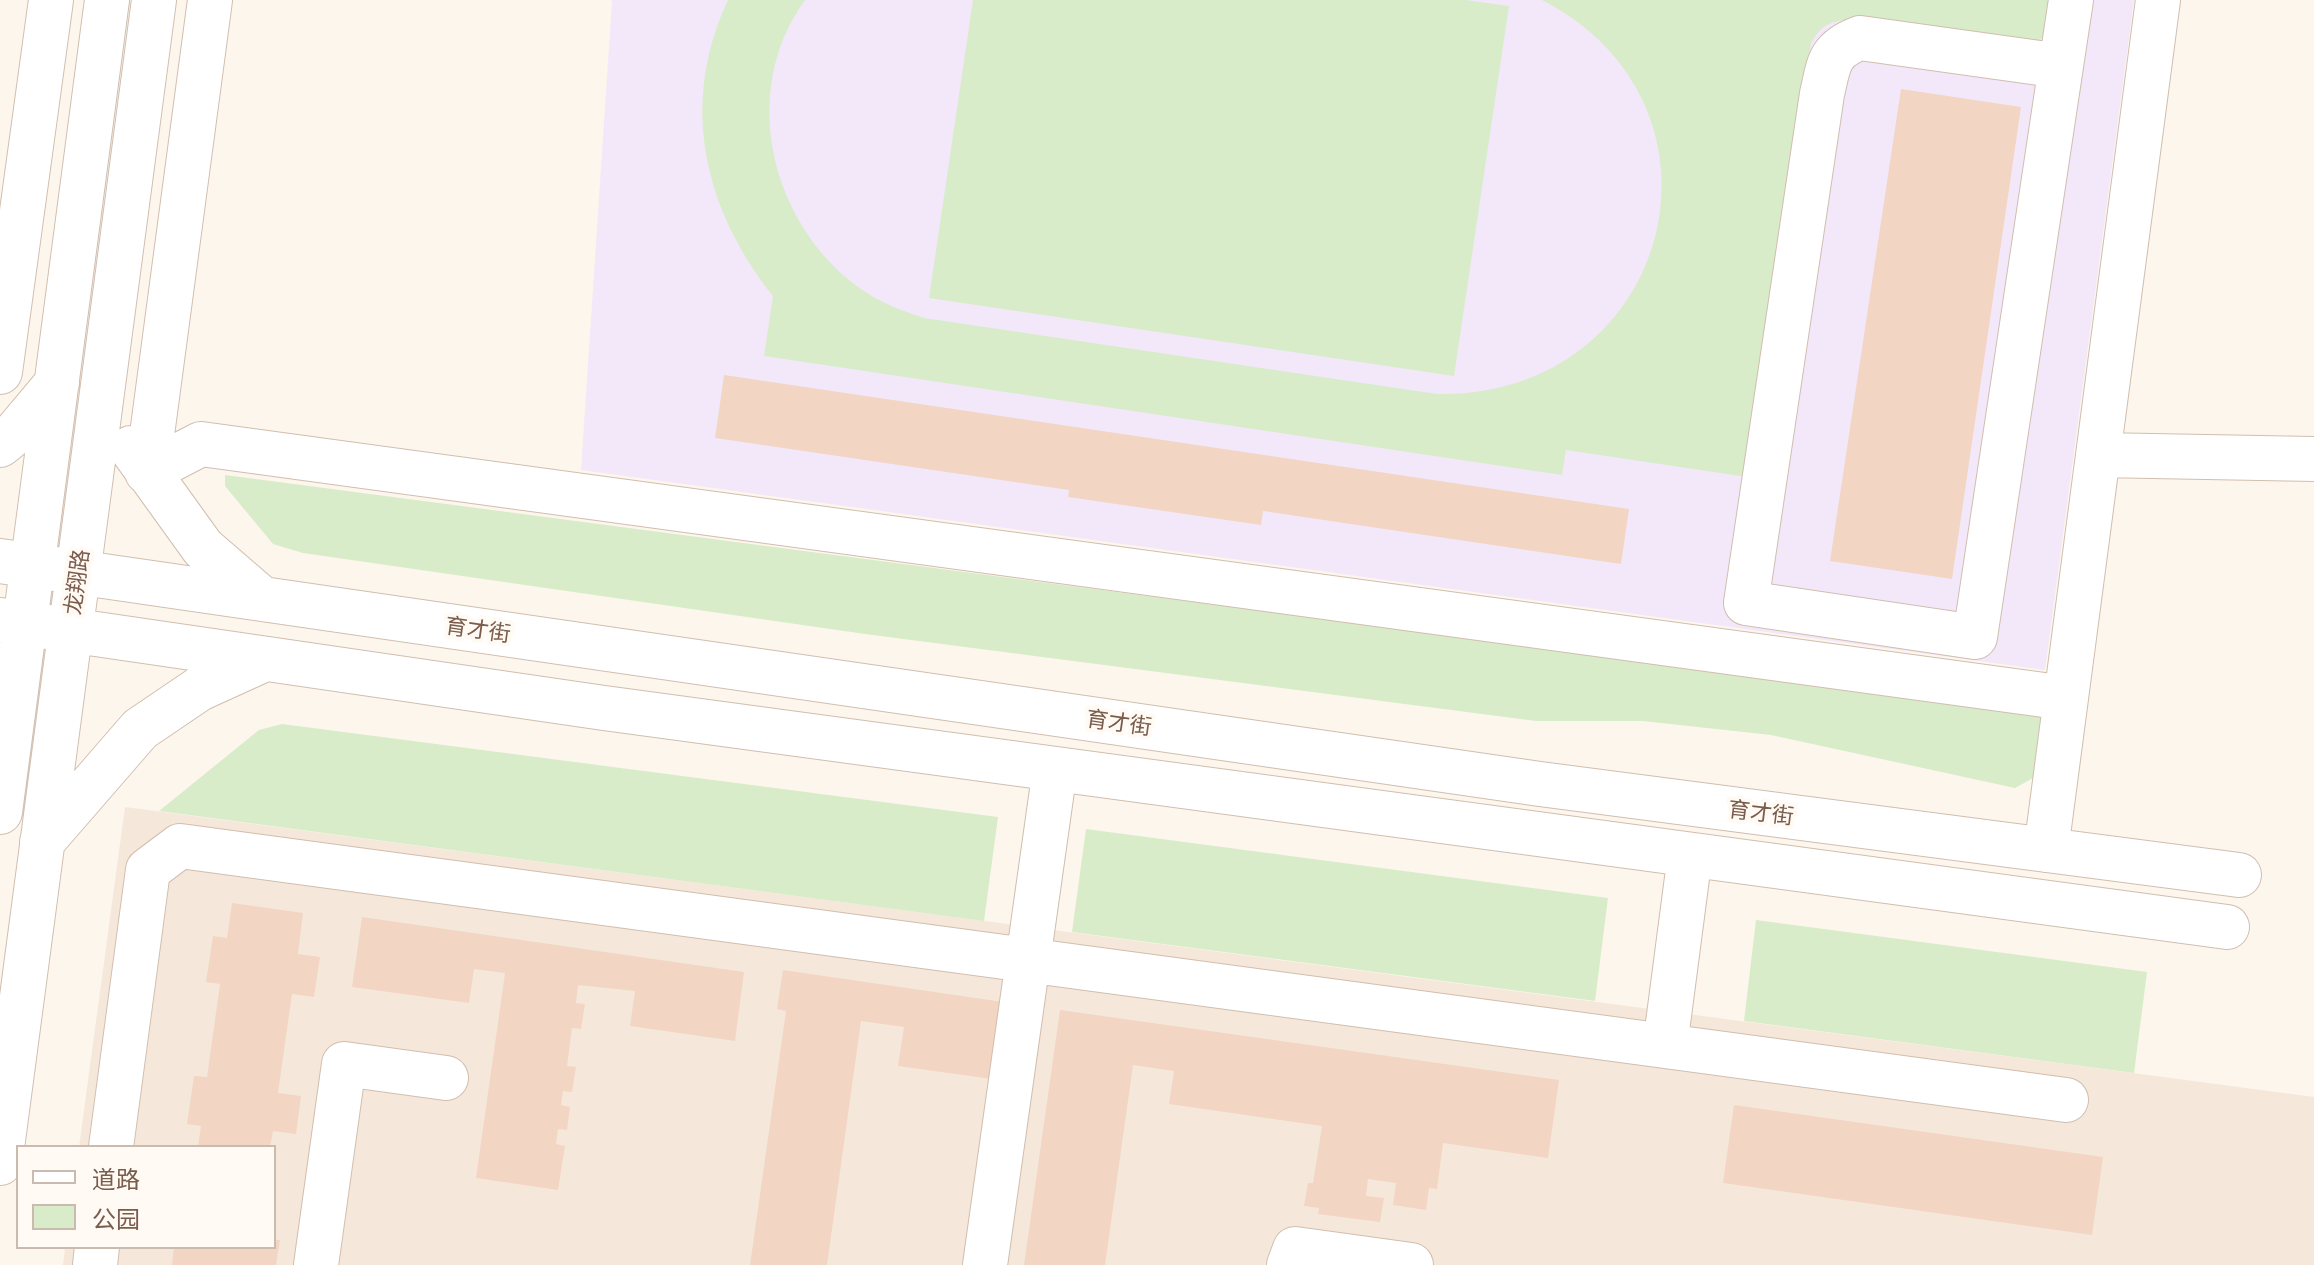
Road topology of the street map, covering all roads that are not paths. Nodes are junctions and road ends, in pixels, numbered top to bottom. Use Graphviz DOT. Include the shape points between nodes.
graph roads {
  1 [pos="51,0"];
  2 [pos="107,0"];
  3 [pos="154,0"];
  4 [pos="210,0"];
  5 [pos="2071,0"];
  6 [pos="2158,0"];
  7 [pos="2061,66"];
  8 [pos="0,372"];
  9 [pos="57,383"];
  10 [pos="102,391"];
  11 [pos="0,445"];
  12 [pos="2098,455"];
  13 [pos="2314,459"];
  14 [pos="147,472"];
  15 [pos="16,564"];
  16 [pos="78,573"];
  17 [pos="262,599"];
  18 [pos="12,622"];
  19 [pos="70,630"];
  20 [pos="265,659"];
  21 [pos="2066,698"];
  22 [pos="1055,769"];
  23 [pos="0,812"];
  24 [pos="42,842"];
  25 [pos="2046,850"];
  26 [pos="1690,855"];
  27 [pos="2239,875"];
  28 [pos="2227,927"];
  29 [pos="1028,960"];
  30 [pos="1665,1046"];
  31 [pos="446,1078"];
  32 [pos="2066,1100"];
  33 [pos="111,1145"];
  34 [pos="0,1163"];
  35 [pos="316,1265"];
  36 [pos="985,1265"];
  37 [pos="1289,1265"];
  38 [pos="1411,1265"];
  1 -- 8 [label="street"];
  2 -- 9 [label="street, 龙翔路"];
  3 -- 10 [label="street, 龙翔路"];
  4 -- 14 [label="street"];
  5 -- 7 [label="street"];
  6 -- 12 [label="street"];
  7 -- 7 [label="street" via="1975,637 1746,603 1831,58 1842,45 1860,38"];
  9 -- 11 [label="street"];
  9 -- 15 [label="street, 龙翔路"];
  10 -- 14 [label="street"];
  10 -- 16 [label="street, 龙翔路"];
  12 -- 13 [label="street"];
  12 -- 21 [label="street"];
  14 -- 17 [label="street" via="203,548"];
  14 -- 21 [label="street" via="201,444"];
  15 -- 16 [label="street, 育才街"];
  15 -- 18 [label="street, 龙翔路"];
  16 -- 17 [label="street, 育才街"];
  16 -- 19 [label="street, 龙翔路"];
  17 -- 25 [label="street, 育才街" via="1540,784"];
  18 -- 19 [label="street"];
  18 -- 23 [label="street, 龙翔路"];
  19 -- 20 [label="street"];
  19 -- 24 [label="street, 龙翔路"];
  20 -- 22 [label="street"];
  20 -- 24 [label="street" via="199,689 140,729"];
  21 -- 25 [label="street"];
  22 -- 26 [label="street"];
  22 -- 29 [label="street"];
  24 -- 34 [label="street, 龙翔路"];
  25 -- 27 [label="street, 育才街"];
  26 -- 28 [label="street"];
  26 -- 30 [label="street"];
  29 -- 30 [label="street"];
  29 -- 33 [label="street" via="180,846 148,870"];
  29 -- 36 [label="street"];
  30 -- 32 [label="street"];
  31 -- 35 [label="street" via="344,1064"];
  37 -- 38 [label="street" via="1295,1249"];
}
